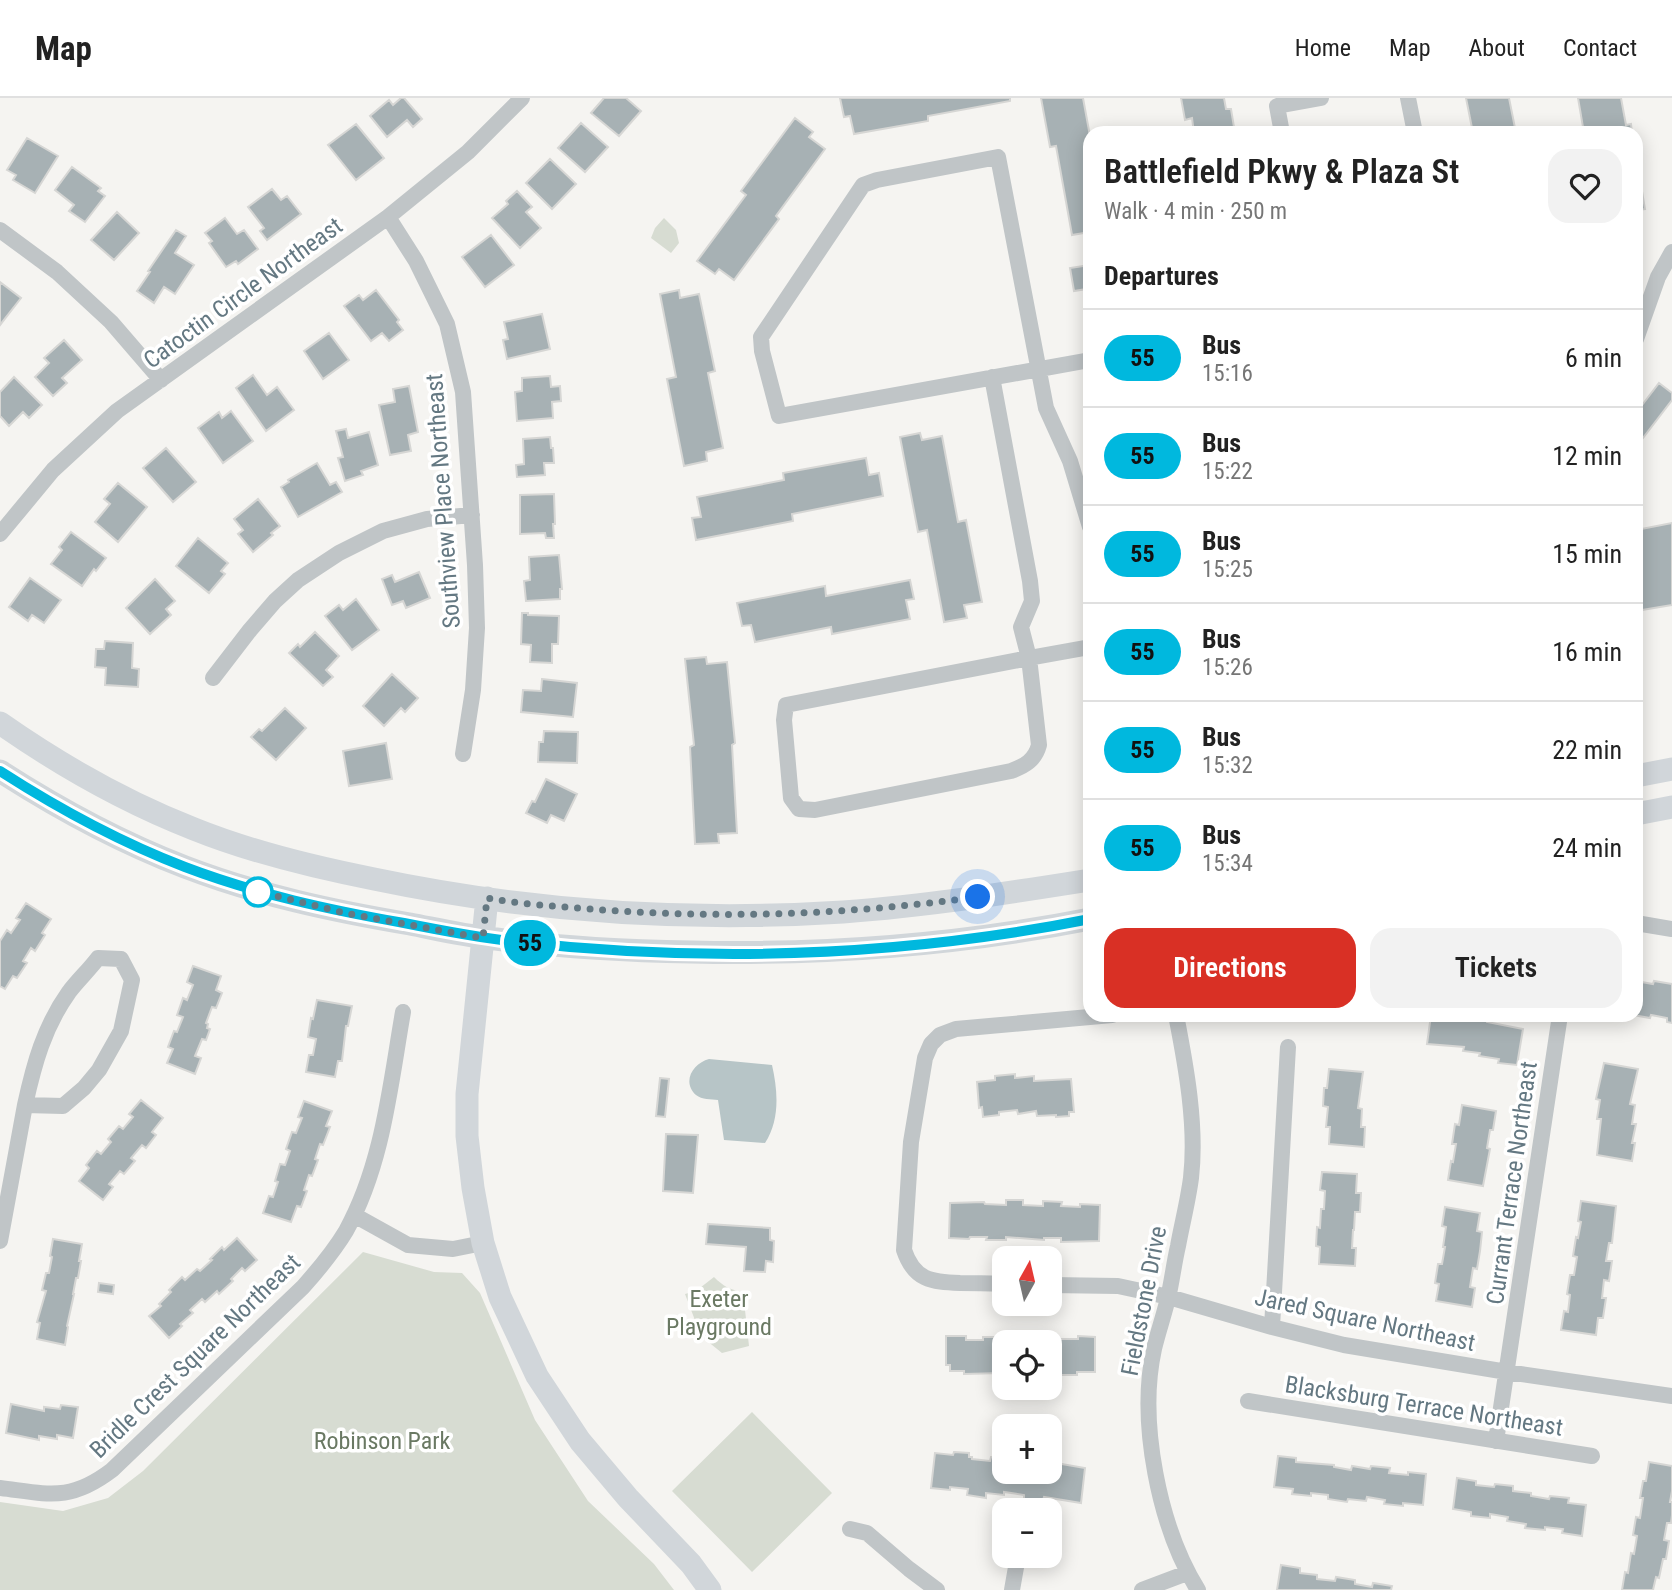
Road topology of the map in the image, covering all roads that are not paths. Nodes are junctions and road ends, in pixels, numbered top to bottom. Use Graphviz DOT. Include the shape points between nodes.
graph roads {
  1 [pos="522,98"];
  2 [pos="1321,98"];
  3 [pos="1408,98"];
  4 [pos="1281,126"];
  5 [pos="1414,126"];
  6 [pos="388,217"];
  7 [pos="0,230"];
  8 [pos="1672,252"];
  9 [pos="1643,319"];
  10 [pos="1083,361"];
  11 [pos="1039,370"];
  12 [pos="992,377"];
  13 [pos="161,380"];
  14 [pos="1083,504"];
  15 [pos="472,515"];
  16 [pos="0,534"];
  17 [pos="1083,648"];
  18 [pos="1029,659"];
  19 [pos="213,678"];
  20 [pos="0,723"];
  21 [pos="463,754"];
  22 [pos="1672,769"];
  23 [pos="0,771"];
  24 [pos="1643,775"];
  25 [pos="1672,807"];
  26 [pos="1643,813"];
  27 [pos="1083,881"];
  28 [pos="487,898"];
  29 [pos="1083,920"];
  30 [pos="1643,924"];
  31 [pos="1672,929"];
  32 [pos="483,938"];
  33 [pos="403,1012"];
  34 [pos="1083,1018"];
  35 [pos="1177,1022"];
  36 [pos="1559,1022"];
  37 [pos="1288,1047"];
  38 [pos="25,1105"];
  39 [pos="5,1180"];
  40 [pos="354,1215"];
  41 [pos="0,1241"];
  42 [pos="482,1242"];
  43 [pos="992,1284"];
  44 [pos="1062,1284"];
  45 [pos="1169,1297"];
  46 [pos="1272,1327"];
  47 [pos="1507,1372"];
  48 [pos="1672,1396"];
  49 [pos="1248,1401"];
  50 [pos="1496,1441"];
  51 [pos="1592,1456"];
  52 [pos="0,1488"];
  53 [pos="850,1529"];
  54 [pos="1016,1568"];
  55 [pos="1187,1573"];
  56 [pos="710,1590"];
  57 [pos="937,1590"];
  58 [pos="1012,1590"];
  59 [pos="1142,1590"];
  60 [pos="1198,1590"];
  1 -- 6 [label="street, Catoctin Circle Northeast" via="468,152"];
  2 -- 4 [label="street" via="1277,106"];
  3 -- 5 [label="street"];
  6 -- 13 [label="street, Catoctin Circle Northeast"];
  6 -- 15 [label="street, Southview Place Northeast" via="447,324 463,392"];
  7 -- 13 [label="street" via="57,272 111,322"];
  8 -- 9 [label="street"];
  10 -- 11 [label="street"];
  11 -- 12 [label="street"];
  11 -- 12 [label="street" via="998,157 863,185 761,337 779,416"];
  11 -- 14 [label="street" via="1046,408"];
  12 -- 18 [label="street" via="1030,581 1032,601 1021,627"];
  13 -- 16 [label="street, Catoctin Circle Northeast" via="84,439"];
  15 -- 19 [label="street" via="427,519 383,531 339,553 275,601"];
  15 -- 21 [label="street, Southview Place Northeast" via="477,628"];
  17 -- 18 [label="street"];
  18 -- 18 [label="street" via="786,705 791,798 799,808 815,810 1027,765 1039,745"];
  20 -- 28 [label="main road" via="97,784 195,830 342,873"];
  22 -- 24 [label="main road"];
  23 -- 32 [label="main road" via="80,820 185,867 332,910"];
  25 -- 26 [label="main road"];
  27 -- 28 [label="main road" via="899,907 773,915 665,914"];
  28 -- 32 [label="main road"];
  29 -- 32 [label="main road" via="930,944 757,954 572,947"];
  30 -- 31 [label="street"];
  32 -- 42 [label="main road" via="467,1094 467,1136"];
  33 -- 40 [label="street, Bridle Crest Square Northeast" via="373,1169"];
  34 -- 43 [label="street" via="956,1029 940,1035 925,1058 911,1142 906,1257 920,1276 937,1282"];
  35 -- 45 [label="street, Fieldstone Drive" via="1193,1148"];
  36 -- 47 [label="street, Currant Terrace Northeast"];
  37 -- 46 [label="street"];
  38 -- 38 [label="street" via="48,1026 69,992 98,958 121,960 132,980 121,1031 99,1070 63,1106"];
  38 -- 39 [label="street"];
  39 -- 41 [label="street"];
  40 -- 42 [label="street" via="408,1245 453,1249"];
  40 -- 52 [label="street, Bridle Crest Square Northeast" via="326,1261 303,1287 112,1470 68,1493"];
  42 -- 56 [label="main road" via="500,1297 537,1376 580,1441"];
  44 -- 45 [label="street, Jared Square Northeast" via="1118,1286"];
  45 -- 46 [label="street, Jared Square Northeast"];
  45 -- 55 [label="street, Fieldstone Drive" via="1154,1351 1149,1400 1153,1468"];
  46 -- 47 [label="street, Jared Square Northeast" via="1344,1345"];
  47 -- 48 [label="street, Jared Square Northeast"];
  47 -- 50 [label="street, Currant Terrace Northeast"];
  49 -- 50 [label="street, Blacksburg Terrace Northeast"];
  50 -- 51 [label="street, Blacksburg Terrace Northeast"];
  53 -- 57 [label="street" via="867,1533"];
  54 -- 58 [label="street"];
  55 -- 59 [label="street"];
  55 -- 60 [label="street, Fieldstone Drive"];
}
